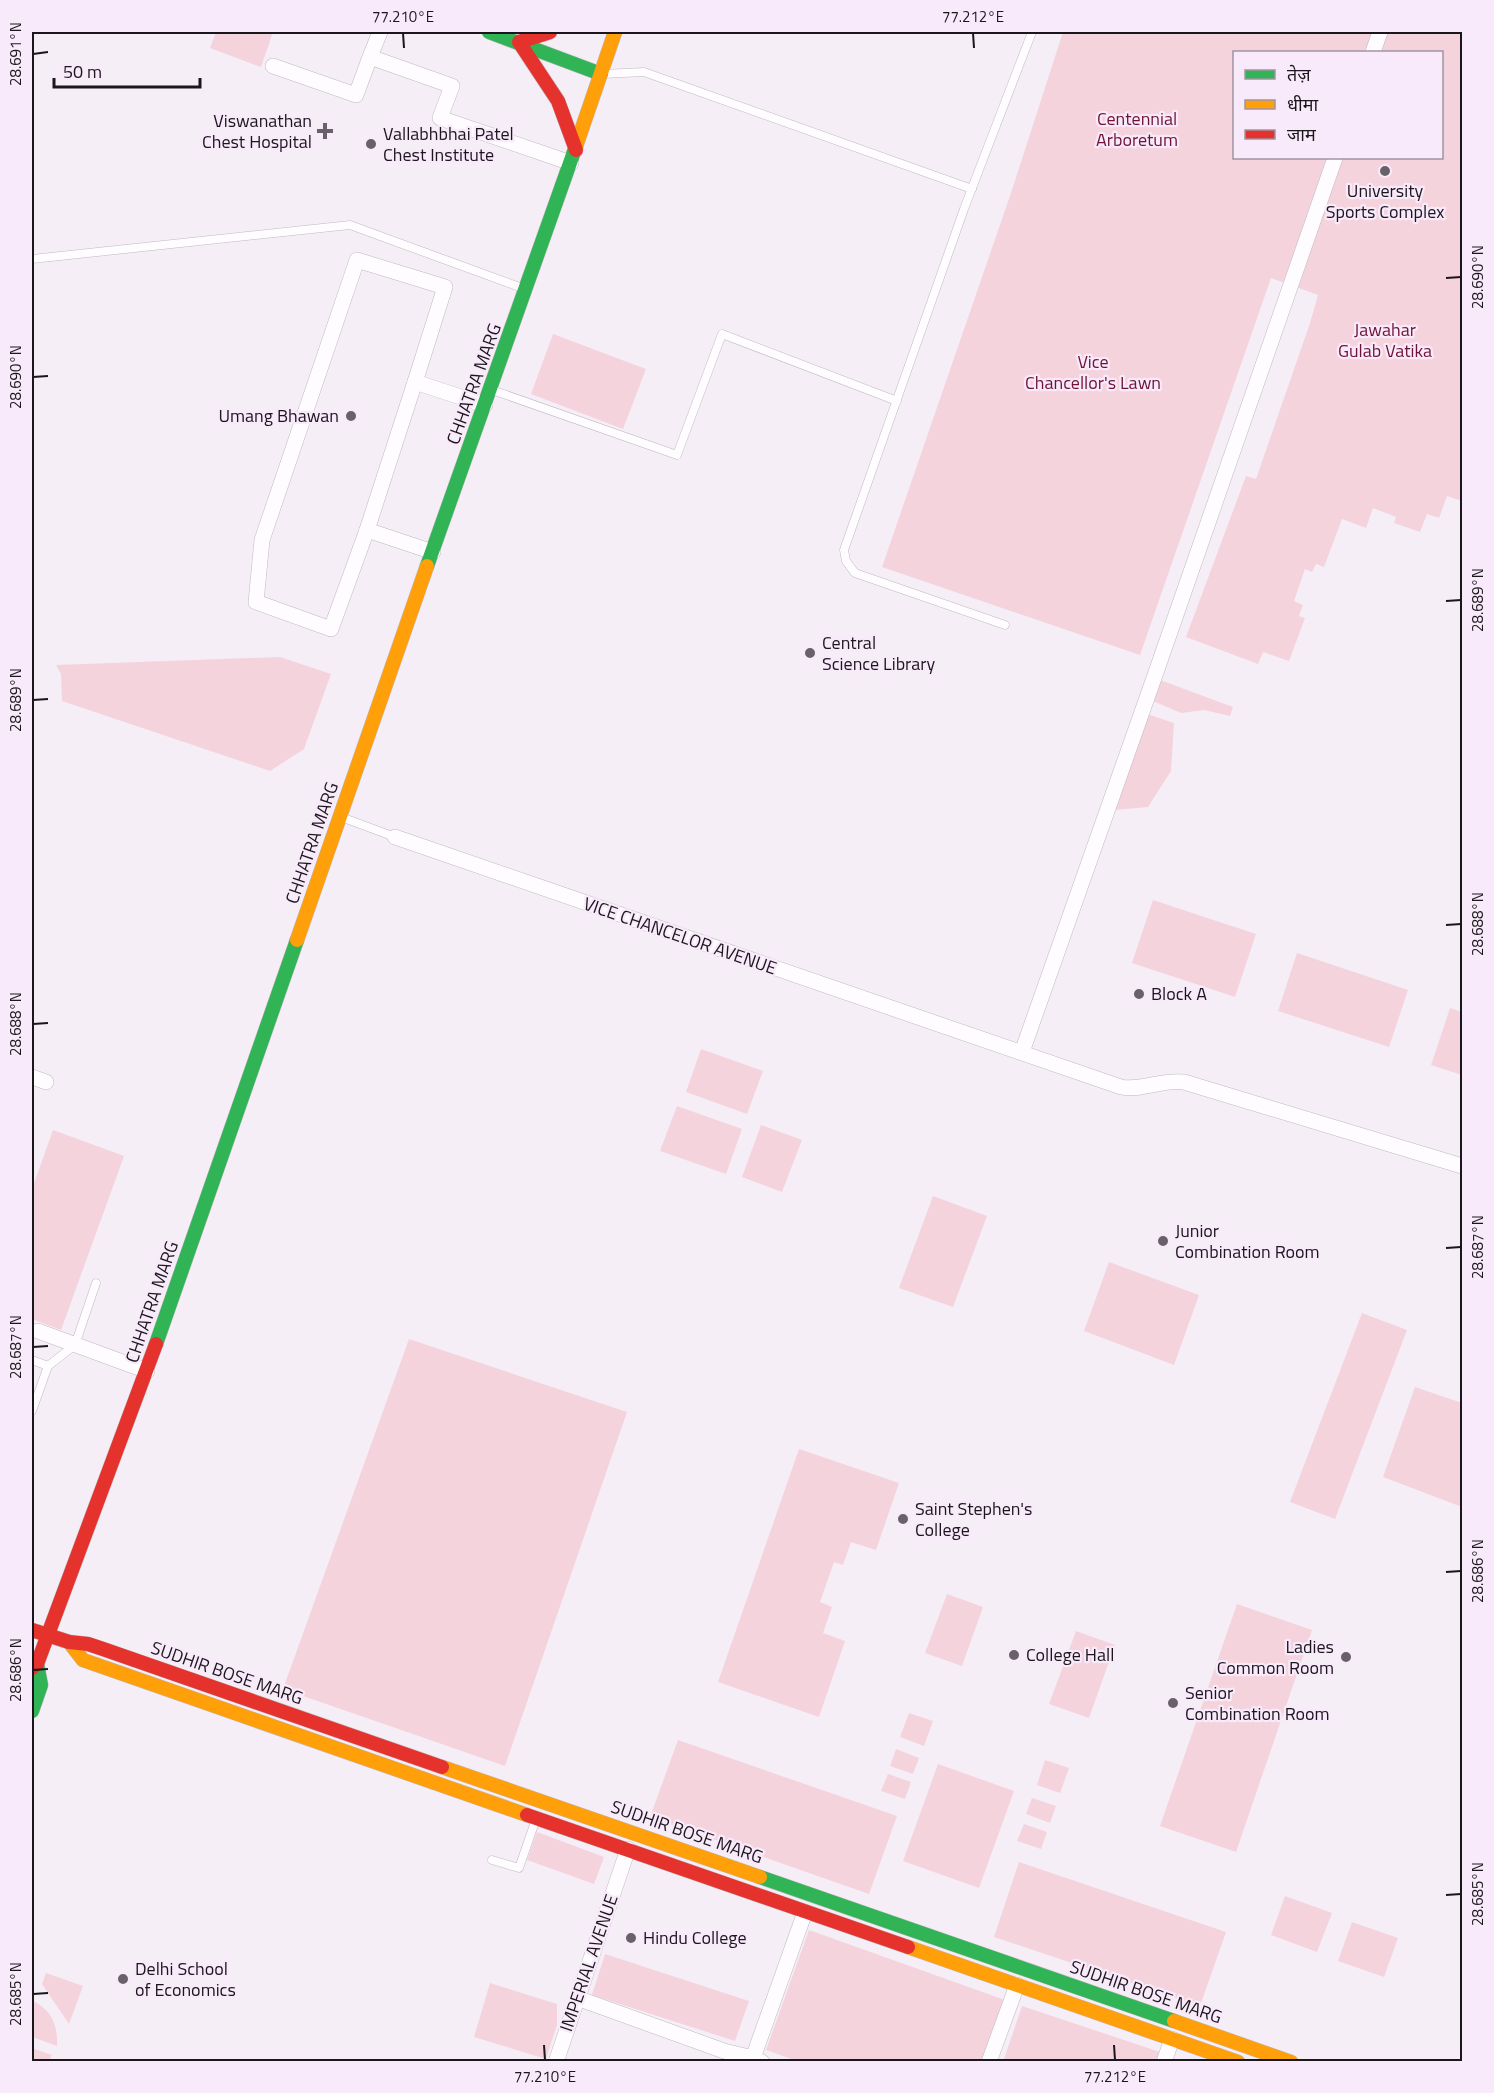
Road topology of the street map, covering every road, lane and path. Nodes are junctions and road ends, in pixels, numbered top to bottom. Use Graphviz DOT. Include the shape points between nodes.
graph roads {
  1 [pos="380,32"];
  2 [pos="489,32"];
  3 [pos="550,32"];
  4 [pos="615,32"];
  5 [pos="1032,32"];
  6 [pos="1380,32"];
  7 [pos="519,42"];
  8 [pos="1372,51"];
  9 [pos="370,57"];
  10 [pos="273,66"];
  11 [pos="601,74"];
  12 [pos="573,157"];
  13 [pos="1335,159"];
  14 [pos="972,189"];
  15 [pos="32,259"];
  16 [pos="527,289"];
  17 [pos="415,382"];
  18 [pos="491,390"];
  19 [pos="897,401"];
  20 [pos="485,405"];
  21 [pos="366,530"];
  22 [pos="433,552"];
  23 [pos="1005,625"];
  24 [pos="339,816"];
  25 [pos="394,837"];
  26 [pos="1022,1052"];
  27 [pos="1462,1166"];
  28 [pos="96,1284"];
  29 [pos="38,1331"];
  30 [pos="75,1345"];
  31 [pos="32,1360"];
  32 [pos="48,1366"];
  33 [pos="147,1371"];
  34 [pos="32,1412"];
  35 [pos="32,1630"];
  36 [pos="47,1636"];
  37 [pos="69,1642"];
  38 [pos="34,1666"];
  39 [pos="32,1711"];
  40 [pos="537,1818"];
  41 [pos="625,1857"];
  42 [pos="492,1860"];
  43 [pos="805,1912"];
  44 [pos="1017,1984"];
  45 [pos="577,1998"];
  46 [pos="1172,2039"];
  47 [pos="758,2060"];
  48 [pos="556,2061"];
  49 [pos="989,2061"];
  50 [pos="1164,2061"];
  51 [pos="1238,2061"];
  52 [pos="1291,2061"];
  1 -- 9 [label="street"];
  2 -- 7 [label="street"];
  3 -- 7 [label="street"];
  4 -- 11 [label="street, CHHATRA MARG"];
  5 -- 14 [label="lane"];
  6 -- 8 [label="street"];
  7 -- 11 [label="street"];
  7 -- 12 [label="street" via="558,101"];
  9 -- 10 [label="street" via="356,95"];
  9 -- 12 [label="street" via="452,86 440,118"];
  11 -- 12 [label="street, CHHATRA MARG"];
  11 -- 14 [label="lane" via="644,72"];
  12 -- 16 [label="street, CHHATRA MARG"];
  13 -- 26 [label="street"];
  14 -- 19 [label="lane"];
  15 -- 16 [label="lane" via="350,225"];
  16 -- 18 [label="street, CHHATRA MARG"];
  17 -- 20 [label="street"];
  17 -- 21 [label="street"];
  17 -- 21 [label="street" via="445,287 357,260 262,540 256,602 331,629"];
  18 -- 19 [label="lane" via="677,455 722,334"];
  18 -- 20 [label="street, CHHATRA MARG"];
  19 -- 23 [label="lane" via="844,550 846,561 855,573"];
  20 -- 22 [label="street, CHHATRA MARG"];
  21 -- 22 [label="street"];
  22 -- 24 [label="street, CHHATRA MARG"];
  24 -- 25 [label="lane, VICE CHANCELOR AVENUE"];
  24 -- 33 [label="street, CHHATRA MARG"];
  25 -- 26 [label="street, VICE CHANCELOR AVENUE"];
  26 -- 27 [label="street, VICE CHANCELOR AVENUE" via="1121,1087 1184,1082"];
  28 -- 30 [label="lane"];
  29 -- 30 [label="street"];
  30 -- 32 [label="lane"];
  30 -- 33 [label="street"];
  31 -- 32 [label="lane"];
  32 -- 34 [label="lane"];
  33 -- 36 [label="street, CHHATRA MARG"];
  35 -- 36 [label="street, SUDHIR BOSE MARG"];
  36 -- 37 [label="street, SUDHIR BOSE MARG"];
  36 -- 38 [label="street, CHHATRA MARG"];
  37 -- 40 [label="street, SUDHIR BOSE MARG" via="83,1660"];
  37 -- 52 [label="street, SUDHIR BOSE MARG" via="104,1649"];
  38 -- 39 [label="street, CHHATRA MARG" via="41,1685"];
  40 -- 41 [label="street, SUDHIR BOSE MARG"];
  40 -- 42 [label="lane" via="519,1868"];
  41 -- 43 [label="street, SUDHIR BOSE MARG"];
  41 -- 45 [label="street, IMPERIAL AVENUE"];
  43 -- 44 [label="street, SUDHIR BOSE MARG"];
  43 -- 47 [label="street"];
  44 -- 46 [label="street, SUDHIR BOSE MARG"];
  44 -- 49 [label="street"];
  45 -- 47 [label="street"];
  45 -- 48 [label="street, IMPERIAL AVENUE"];
  46 -- 50 [label="street"];
  46 -- 51 [label="street, SUDHIR BOSE MARG"];
}
